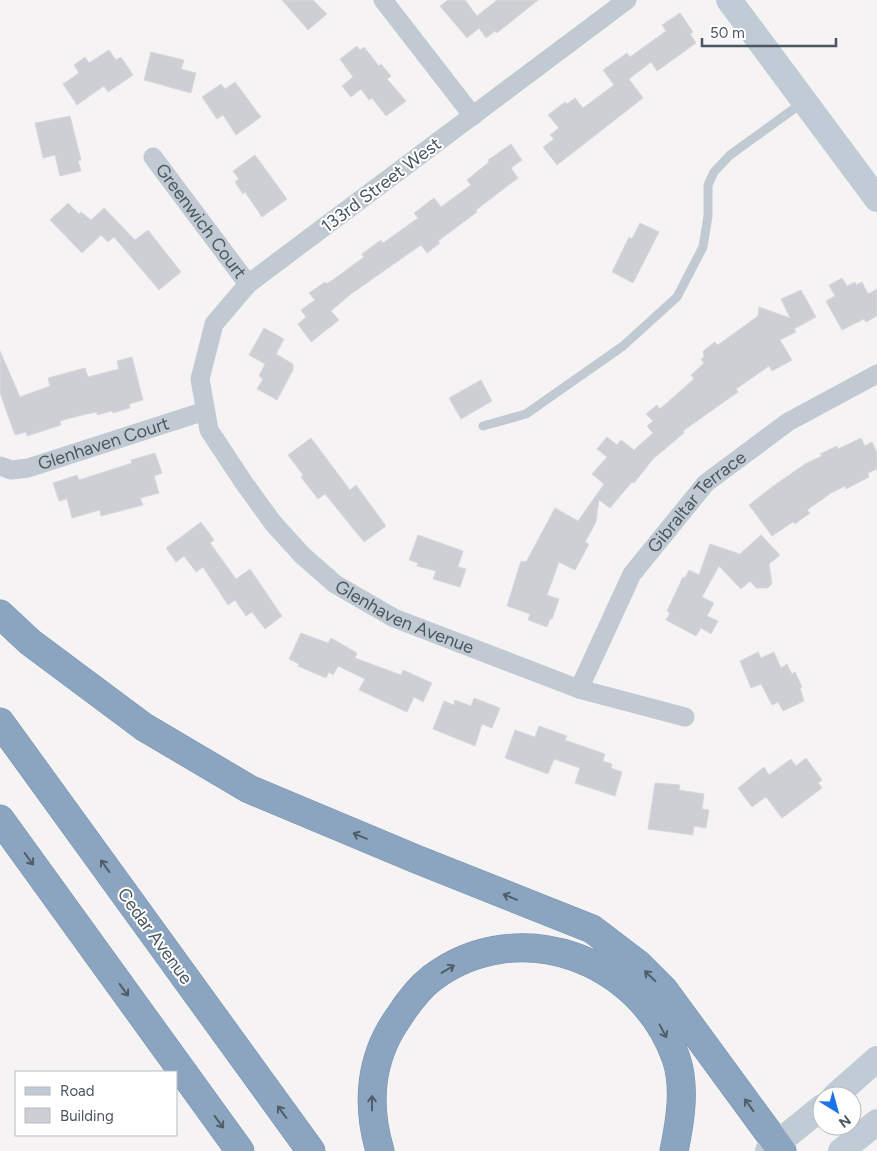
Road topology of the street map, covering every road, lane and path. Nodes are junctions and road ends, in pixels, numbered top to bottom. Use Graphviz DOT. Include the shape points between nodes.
graph roads {
  1 [pos="383,0"];
  2 [pos="627,0"];
  3 [pos="729,0"];
  4 [pos="804,101"];
  5 [pos="473,116"];
  6 [pos="153,157"];
  7 [pos="877,199"];
  8 [pos="248,284"];
  9 [pos="877,374"];
  10 [pos="205,411"];
  11 [pos="483,426"];
  12 [pos="0,466"];
  13 [pos="0,614"];
  14 [pos="580,690"];
  15 [pos="685,717"];
  16 [pos="0,722"];
  17 [pos="0,819"];
  18 [pos="877,1058"];
  19 [pos="846,1086"];
  20 [pos="812,1116"];
  21 [pos="877,1122"];
  22 [pos="776,1149"];
  23 [pos="240,1151"];
  24 [pos="311,1151"];
  25 [pos="380,1151"];
  26 [pos="674,1151"];
  27 [pos="841,1151"];
  1 -- 5 [label="street"];
  2 -- 5 [label="street, 133rd Street West"];
  3 -- 4 [label="street"];
  4 -- 7 [label="street"];
  4 -- 11 [label="lane" via="730,155 714,172 708,185 704,247 677,297 623,346 526,414"];
  5 -- 8 [label="street, 133rd Street West"];
  6 -- 8 [label="street, Greenwich Court"];
  8 -- 10 [label="street, 133rd Street West" via="214,324 200,378"];
  9 -- 14 [label="street, Gibraltar Terrace" via="788,422 706,483 632,574"];
  10 -- 12 [label="street, Glenhaven Court" via="28,468 10,470"];
  10 -- 14 [label="street, Glenhaven Avenue" via="209,430 273,523 335,584 394,618"];
  22 -- 13 [label="highway, one-way" via="664,990 638,964 592,929 416,860 249,789 144,727 30,642"];
  14 -- 15 [label="street, Glenhaven Avenue"];
  24 -- 16 [label="highway, Cedar Avenue, one-way"];
  17 -- 23 [label="highway, one-way"];
  18 -- 19 [label="street"];
  20 -- 22 [label="street"];
  21 -- 27 [label="street"];
  25 -- 26 [label="highway, one-way" via="374,1132 372,1102 375,1066 389,1031 408,1003 432,978 462,961 492,950 523,947 558,951 588,961 622,982 644,1002 662,1028 676,1059 681,1089 681,1120"];
}
